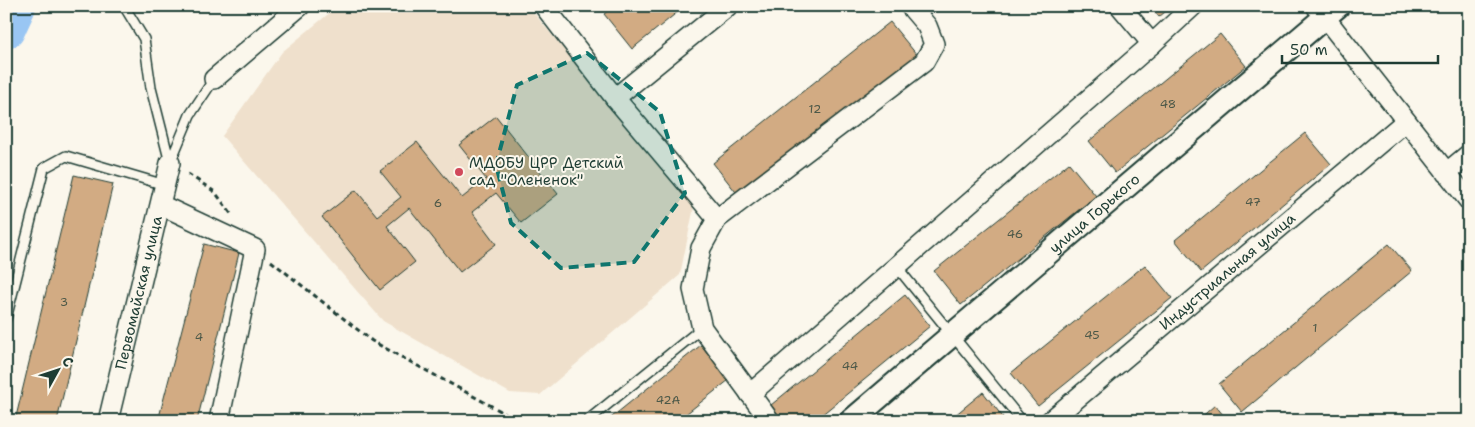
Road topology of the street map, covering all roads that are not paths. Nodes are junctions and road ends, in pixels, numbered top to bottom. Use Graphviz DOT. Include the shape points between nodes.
graph roads {
  1 [pos="124,6"];
  2 [pos="300,6"];
  3 [pos="544,6"];
  4 [pos="728,6"];
  5 [pos="910,6"];
  6 [pos="1120,6"];
  7 [pos="1193,6"];
  8 [pos="1326,10"];
  9 [pos="1152,44"];
  10 [pos="214,79"];
  11 [pos="615,98"];
  12 [pos="1406,121"];
  13 [pos="1469,154"];
  14 [pos="170,163"];
  15 [pos="1446,173"];
  16 [pos="165,185"];
  17 [pos="1469,201"];
  18 [pos="161,205"];
  19 [pos="717,219"];
  20 [pos="897,267"];
  21 [pos="6,320"];
  22 [pos="702,328"];
  23 [pos="952,335"];
  24 [pos="750,394"];
  25 [pos="108,421"];
  26 [pos="219,421"];
  27 [pos="587,421"];
  28 [pos="770,421"];
  29 [pos="850,421"];
  30 [pos="1022,421"];
  31 [pos="1050,421"];
  1 -- 14 [label="lane" via="144,38 151,88"];
  2 -- 10 [label="street"];
  3 -- 11 [label="street"];
  4 -- 11 [label="street"];
  5 -- 19 [label="street" via="927,26 934,44 924,62"];
  6 -- 9 [label="street"];
  7 -- 9 [label="street"];
  8 -- 12 [label="street"];
  8 -- 23 [label="street, улица Горького"];
  9 -- 20 [label="street"];
  10 -- 14 [label="lane" via="190,114"];
  11 -- 19 [label="street"];
  12 -- 15 [label="street"];
  12 -- 31 [label="street, Индустриальная улица"];
  13 -- 15 [label="street"];
  14 -- 16 [label="street, Первомайская улица"];
  15 -- 17 [label="street"];
  16 -- 18 [label="street, Первомайская улица"];
  16 -- 21 [label="lane" via="66,156 44,168"];
  18 -- 25 [label="street, Первомайская улица"];
  18 -- 26 [label="street" via="255,249"];
  19 -- 22 [label="street" via="701,248 693,289"];
  20 -- 23 [label="lane"];
  20 -- 24 [label="street"];
  22 -- 24 [label="street"];
  22 -- 27 [label="lane"];
  23 -- 29 [label="street, улица Горького"];
  23 -- 30 [label="lane"];
  24 -- 28 [label="street"];
}
